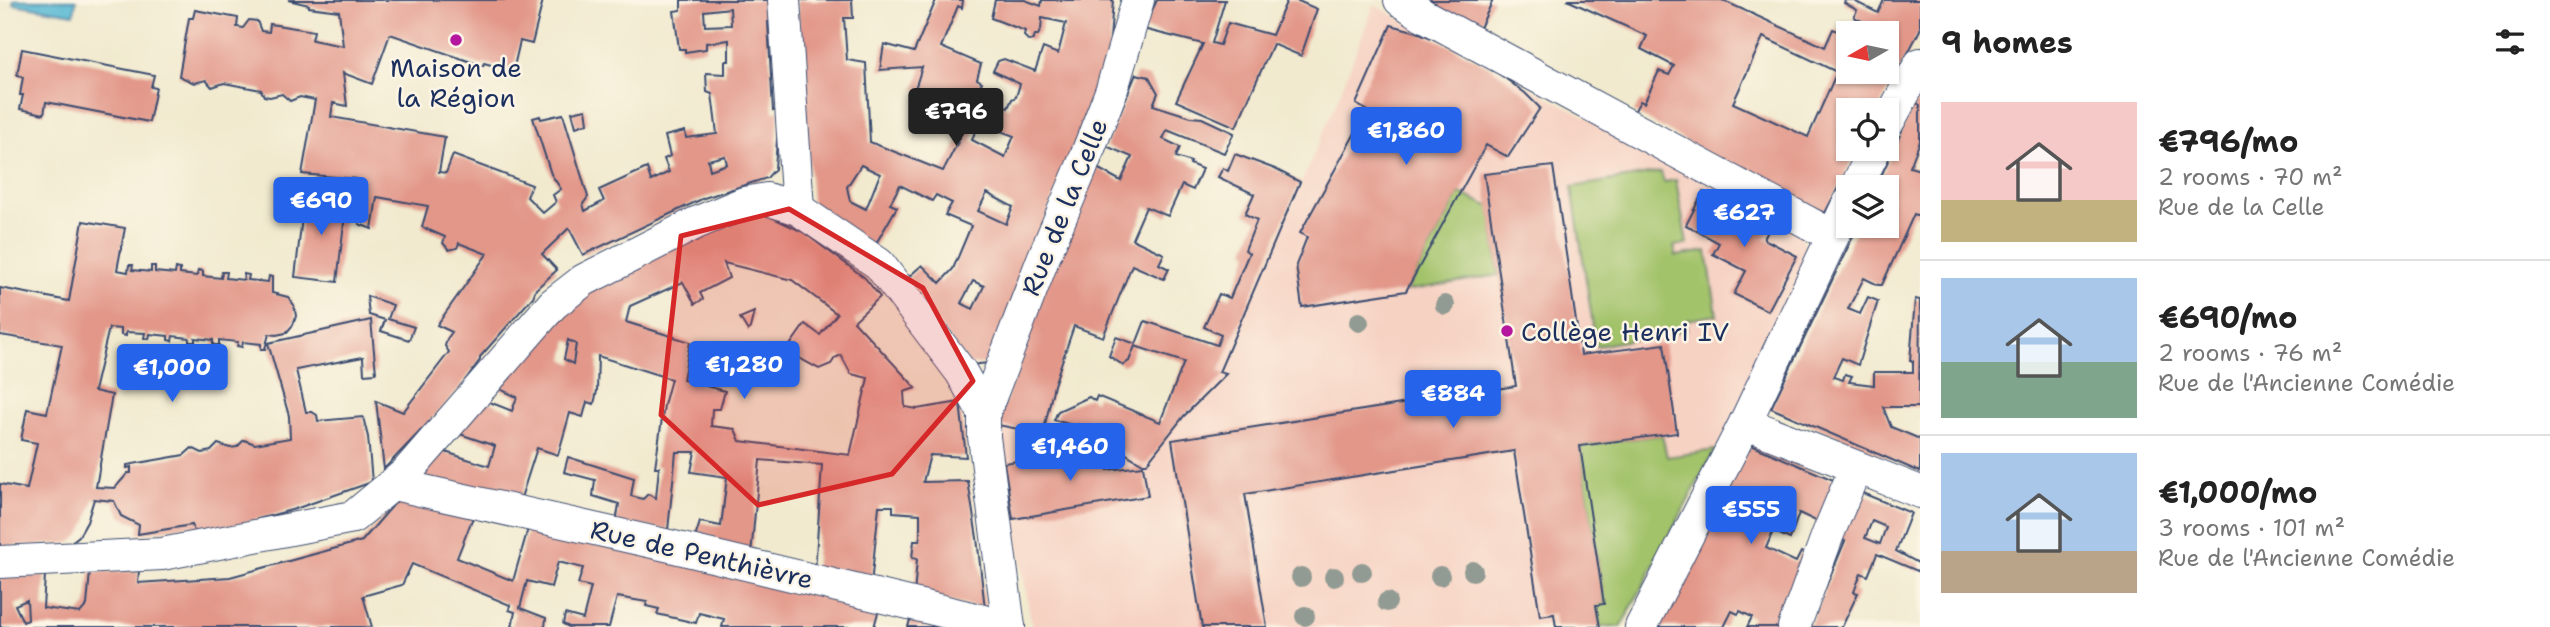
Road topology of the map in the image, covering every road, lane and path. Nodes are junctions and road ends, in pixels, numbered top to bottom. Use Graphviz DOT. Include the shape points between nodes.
graph roads {
  1 [pos="784,0"];
  2 [pos="1138,1"];
  3 [pos="1404,1"];
  4 [pos="1920,64"];
  5 [pos="1899,102"];
  6 [pos="798,209"];
  7 [pos="1836,230"];
  8 [pos="1833,236"];
  9 [pos="984,413"];
  10 [pos="1745,423"];
  11 [pos="1856,467"];
  12 [pos="393,484"];
  13 [pos="1920,492"];
  14 [pos="0,562"];
  15 [pos="1009,627"];
  16 [pos="1642,627"];
  17 [pos="1794,627"];
  1 -- 6 [label="street"];
  2 -- 9 [label="street, Rue de la Celle" via="1112,89"];
  3 -- 8 [label="street"];
  4 -- 5 [label="street"];
  6 -- 9 [label="street" via="879,264 961,372"];
  6 -- 12 [label="street" via="767,199 744,203 568,290"];
  7 -- 8 [label="street"];
  8 -- 10 [label="street"];
  9 -- 15 [label="street"];
  10 -- 11 [label="street"];
  10 -- 16 [label="street"];
  11 -- 13 [label="street"];
  11 -- 17 [label="street"];
  12 -- 14 [label="street" via="363,511 341,520 162,554"];
  12 -- 15 [label="street, Rue de Penthièvre"];
}
